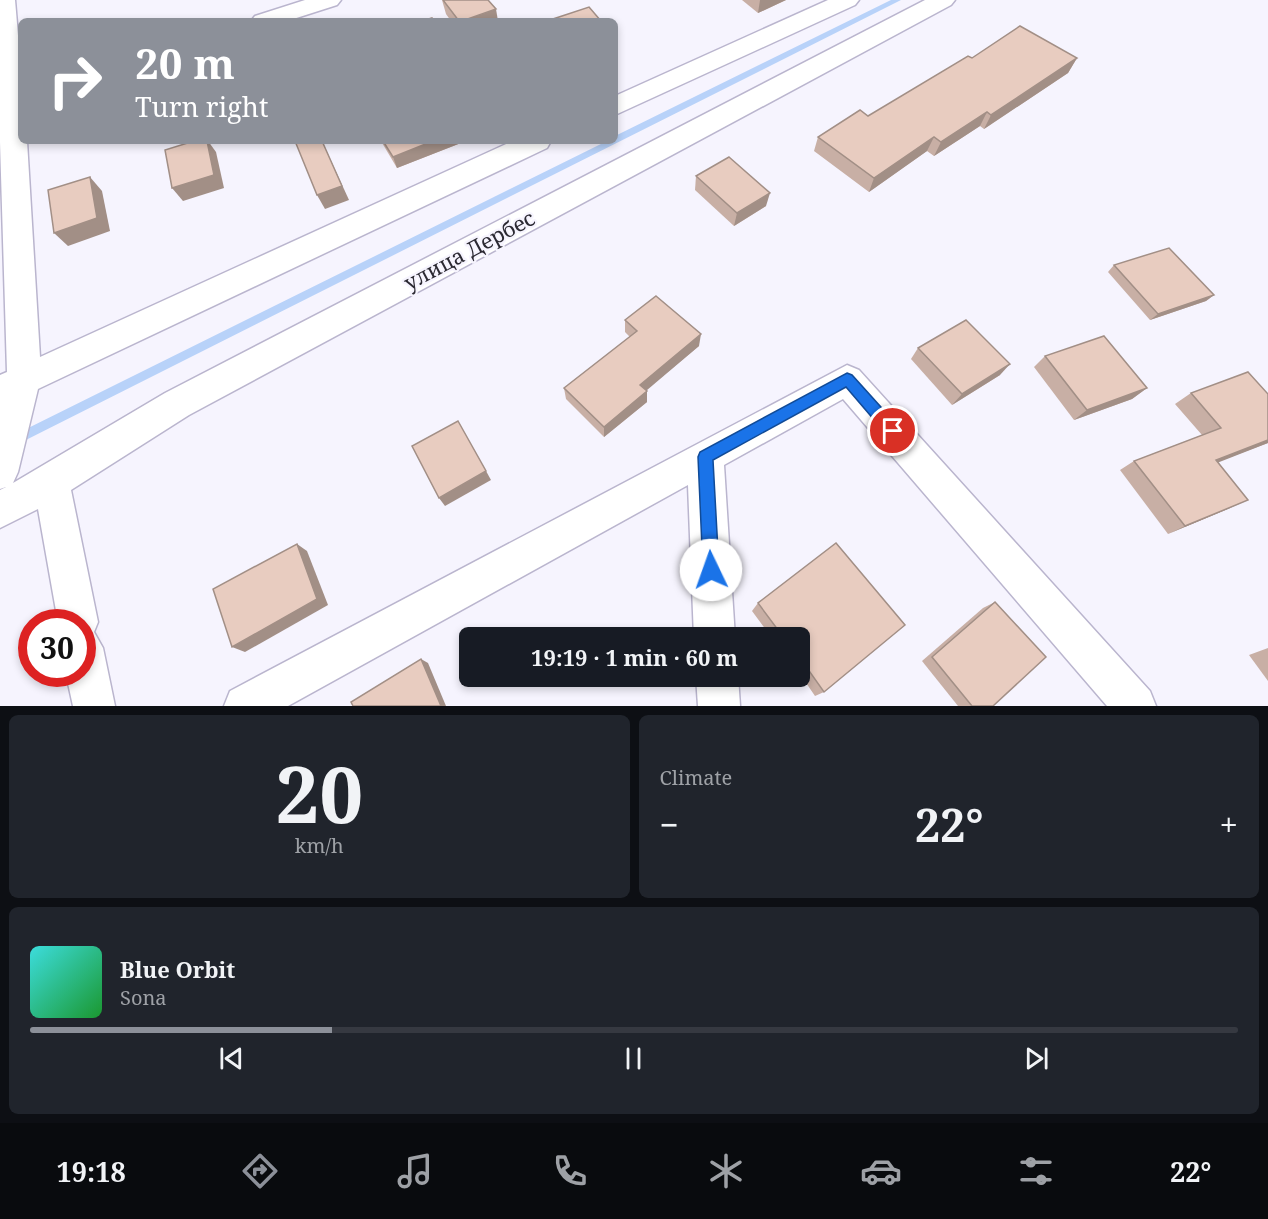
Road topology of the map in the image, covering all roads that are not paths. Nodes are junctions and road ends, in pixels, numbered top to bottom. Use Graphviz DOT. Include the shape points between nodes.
graph roads {
  1 [pos="3,0"];
  2 [pos="329,0"];
  3 [pos="943,0"];
  4 [pos="836,2"];
  5 [pos="272,18"];
  6 [pos="16,99"];
  7 [pos="618,105"];
  8 [pos="7,132"];
  9 [pos="531,144"];
  10 [pos="12,385"];
  11 [pos="705,457"];
  12 [pos="0,472"];
  13 [pos="51,482"];
  14 [pos="0,510"];
  15 [pos="75,609"];
  16 [pos="714,627"];
  17 [pos="90,687"];
  18 [pos="718,687"];
  19 [pos="94,706"];
  20 [pos="244,706"];
  21 [pos="719,706"];
  22 [pos="1135,706"];
  1 -- 6 [label="street"];
  2 -- 5 [label="street"];
  3 -- 13 [label="street, улица Дербес" via="177,404"];
  4 -- 7 [label="street"];
  6 -- 8 [label="street"];
  8 -- 10 [label="street"];
  9 -- 10 [label="street"];
  10 -- 12 [label="street"];
  11 -- 16 [label="street"];
  11 -- 20 [label="street"];
  11 -- 22 [label="street" via="847,380"];
  13 -- 14 [label="street, улица Дербес"];
  13 -- 15 [label="street"];
  17 -- 19 [label="street"];
  18 -- 21 [label="street"];
}
